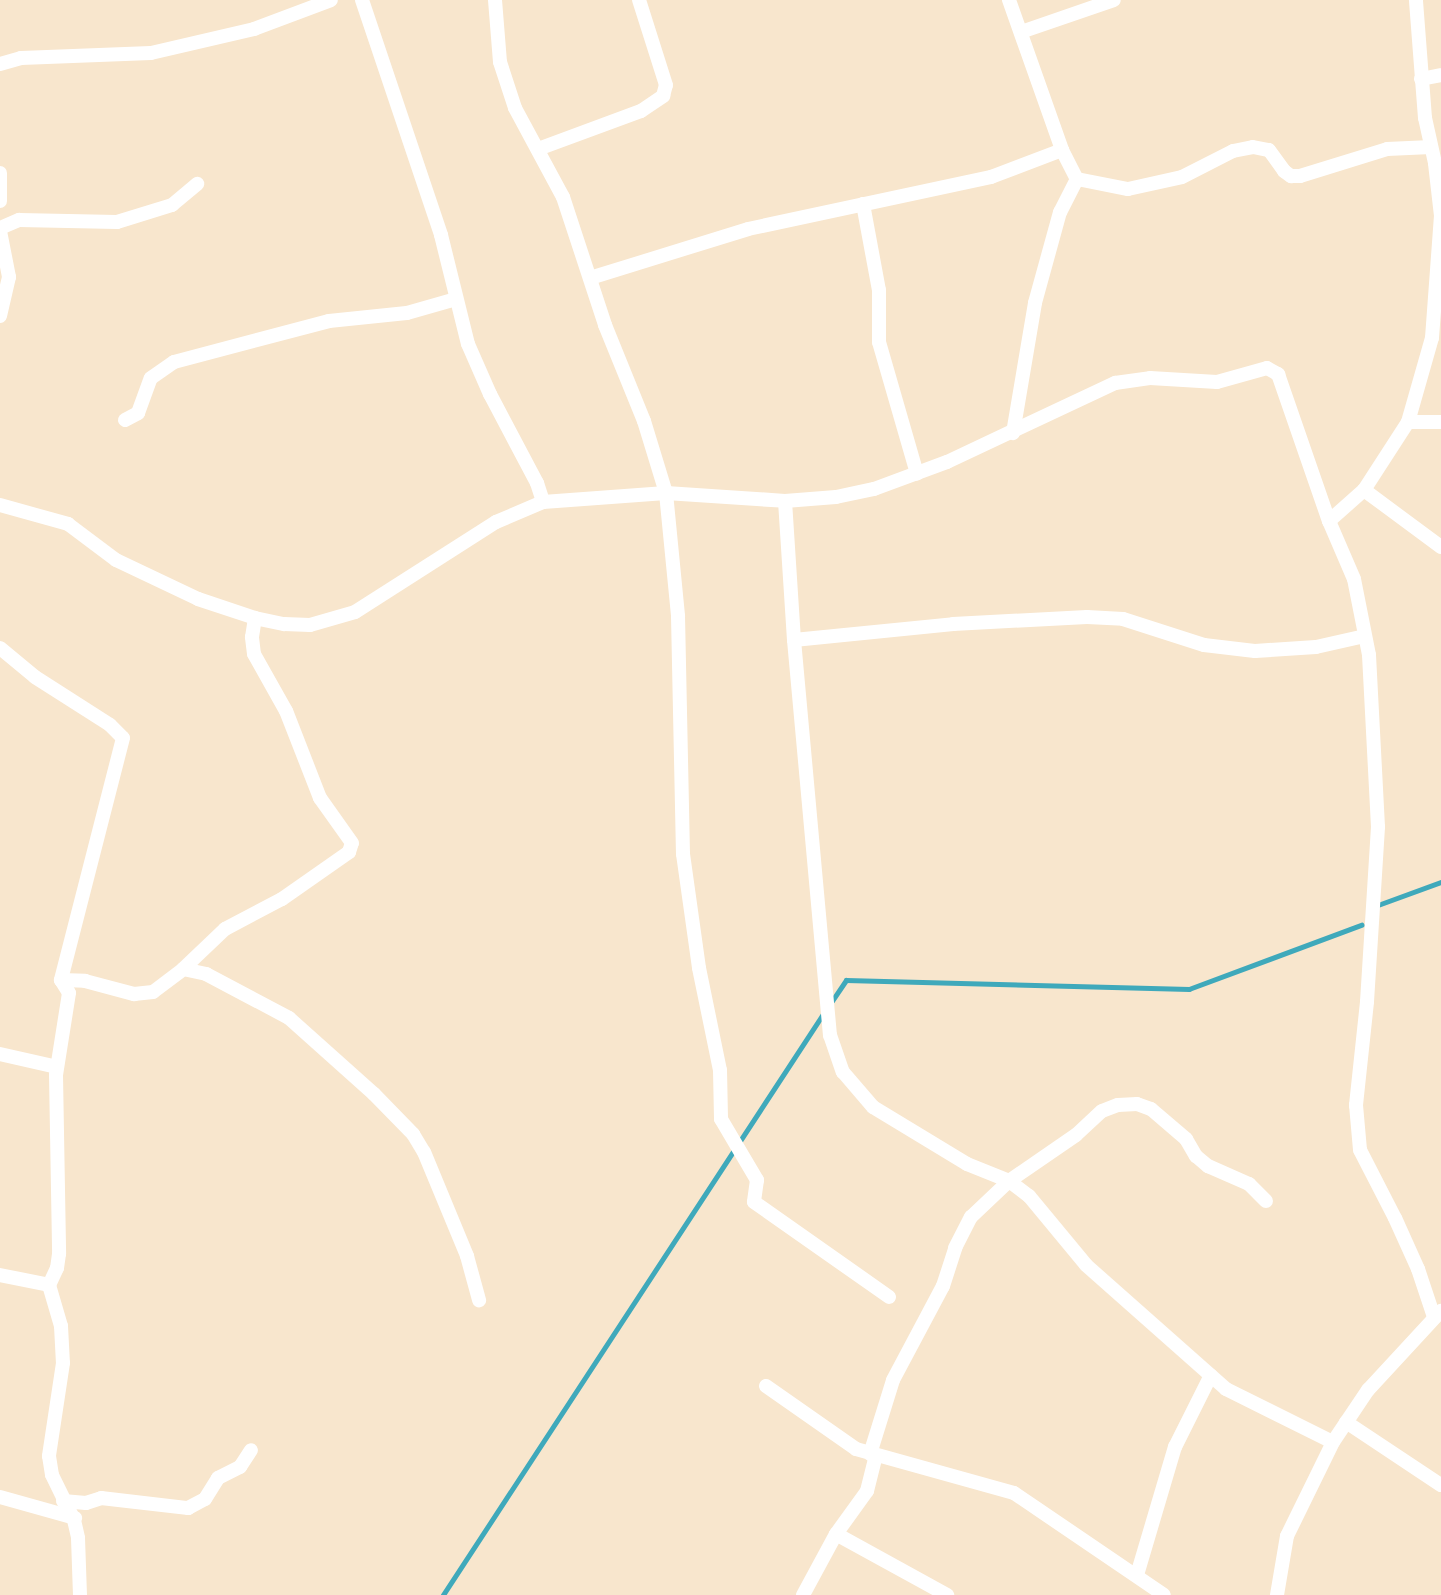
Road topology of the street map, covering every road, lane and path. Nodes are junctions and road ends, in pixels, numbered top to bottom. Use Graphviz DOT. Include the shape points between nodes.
graph roads {
  1 [pos="331,0"];
  2 [pos="362,0"];
  3 [pos="495,0"];
  4 [pos="639,0"];
  5 [pos="1009,0"];
  6 [pos="1114,0"];
  7 [pos="1416,0"];
  8 [pos="1021,32"];
  9 [pos="0,64"];
  10 [pos="1441,75"];
  11 [pos="1421,79"];
  12 [pos="1431,147"];
  13 [pos="538,149"];
  14 [pos="1062,150"];
  15 [pos="0,173"];
  16 [pos="1077,178"];
  17 [pos="197,184"];
  18 [pos="0,201"];
  19 [pos="863,204"];
  20 [pos="0,230"];
  21 [pos="590,278"];
  22 [pos="456,299"];
  23 [pos="0,316"];
  24 [pos="125,420"];
  25 [pos="1408,422"];
  26 [pos="1441,422"];
  27 [pos="1013,433"];
  28 [pos="917,474"];
  29 [pos="1364,490"];
  30 [pos="666,493"];
  31 [pos="785,501"];
  32 [pos="543,502"];
  33 [pos="0,505"];
  34 [pos="1329,522"];
  35 [pos="1441,547"];
  36 [pos="255,618"];
  37 [pos="1365,636"];
  38 [pos="794,640"];
  39 [pos="0,648"];
  40 [pos="183,969"];
  41 [pos="61,980"];
  42 [pos="0,1054"];
  43 [pos="57,1067"];
  44 [pos="1009,1181"];
  45 [pos="1266,1201"];
  46 [pos="0,1275"];
  47 [pos="49,1285"];
  48 [pos="889,1297"];
  49 [pos="478,1300"];
  50 [pos="1437,1314"];
  51 [pos="1211,1375"];
  52 [pos="766,1386"];
  53 [pos="1346,1422"];
  54 [pos="1333,1442"];
  55 [pos="251,1450"];
  56 [pos="873,1455"];
  57 [pos="1441,1485"];
  58 [pos="0,1497"];
  59 [pos="63,1501"];
  60 [pos="86,1503"];
  61 [pos="74,1520"];
  62 [pos="836,1534"];
  63 [pos="1137,1575"];
  64 [pos="80,1595"];
  65 [pos="803,1595"];
  66 [pos="947,1595"];
  67 [pos="1164,1595"];
  68 [pos="1277,1595"];
  1 -- 9 [label="street" via="254,29 151,53 21,58"];
  2 -- 22 [label="street" via="441,235"];
  3 -- 13 [label="street" via="500,62 523,127"];
  4 -- 13 [label="street" via="666,85 663,96 619,120"];
  5 -- 8 [label="street"];
  6 -- 8 [label="street"];
  7 -- 11 [label="street"];
  8 -- 14 [label="street"];
  10 -- 11 [label="street"];
  11 -- 12 [label="street"];
  12 -- 16 [label="street" via="1387,149 1300,176 1284,171 1269,150 1253,147 1233,151 1182,177 1128,189"];
  12 -- 25 [label="street" via="1441,216 1436,309"];
  13 -- 21 [label="street" via="563,197"];
  14 -- 16 [label="street"];
  14 -- 19 [label="street" via="991,177"];
  15 -- 18 [label="street"];
  16 -- 27 [label="street" via="1060,212 1035,303"];
  17 -- 20 [label="street" via="172,205 117,222 19,220"];
  19 -- 21 [label="street" via="748,229"];
  19 -- 28 [label="street" via="879,290 880,342"];
  20 -- 23 [label="street" via="9,276"];
  21 -- 30 [label="street"];
  22 -- 24 [label="street" via="407,313 329,321 174,362 151,378 138,413"];
  22 -- 32 [label="street" via="468,344"];
  25 -- 26 [label="street"];
  25 -- 29 [label="street"];
  27 -- 28 [label="street"];
  27 -- 34 [label="street" via="1115,383 1183,377 1217,382 1266,368 1278,374 1285,389"];
  28 -- 31 [label="street" via="848,494"];
  29 -- 34 [label="street"];
  29 -- 35 [label="street"];
  30 -- 31 [label="street"];
  30 -- 32 [label="street"];
  30 -- 48 [label="street" via="678,630 683,855 720,1070 722,1119 757,1180 754,1202"];
  31 -- 38 [label="street"];
  32 -- 36 [label="street" via="496,522 355,612 310,625"];
  33 -- 36 [label="street" via="62,521 101,551 149,578"];
  34 -- 37 [label="street" via="1354,579"];
  36 -- 40 [label="street" via="254,654 286,711 320,798 352,844 343,857 282,899 225,929"];
  37 -- 38 [label="street" via="1316,648 1255,651 1204,645 1123,619 1087,617"];
  37 -- 50 [label="street" via="1378,827 1356,1105 1360,1150"];
  38 -- 44 [label="street" via="830,1035 844,1072 873,1107 967,1164"];
  39 -- 41 [label="street" via="123,738"];
  40 -- 41 [label="street" via="144,994"];
  40 -- 49 [label="street" via="213,977 289,1018 413,1134 467,1255"];
  41 -- 43 [label="street" via="69,993"];
  42 -- 43 [label="street"];
  43 -- 47 [label="street" via="59,1254"];
  44 -- 45 [label="street" via="1076,1135 1102,1111 1137,1104 1151,1109 1186,1139 1208,1166 1249,1184"];
  44 -- 51 [label="street" via="1045,1213 1086,1265"];
  44 -- 56 [label="street" via="971,1217 954,1248 943,1286 893,1380"];
  46 -- 47 [label="street"];
  47 -- 59 [label="street" via="61,1326 63,1363 49,1456"];
  50 -- 53 [label="street" via="1368,1390"];
  51 -- 54 [label="street" via="1242,1399"];
  51 -- 63 [label="street" via="1175,1447"];
  52 -- 56 [label="street" via="856,1449"];
  53 -- 54 [label="street"];
  53 -- 57 [label="street"];
  54 -- 68 [label="street" via="1287,1536"];
  55 -- 60 [label="street" via="240,1467 218,1478 196,1505 173,1507 101,1498"];
  56 -- 62 [label="street" via="867,1491"];
  56 -- 63 [label="street" via="1014,1493"];
  58 -- 61 [label="street"];
  59 -- 60 [label="street"];
  59 -- 61 [label="street"];
  60 -- 61 [label="street"];
  61 -- 64 [label="street"];
  62 -- 65 [label="street"];
  62 -- 66 [label="street"];
  63 -- 67 [label="street"];
}
